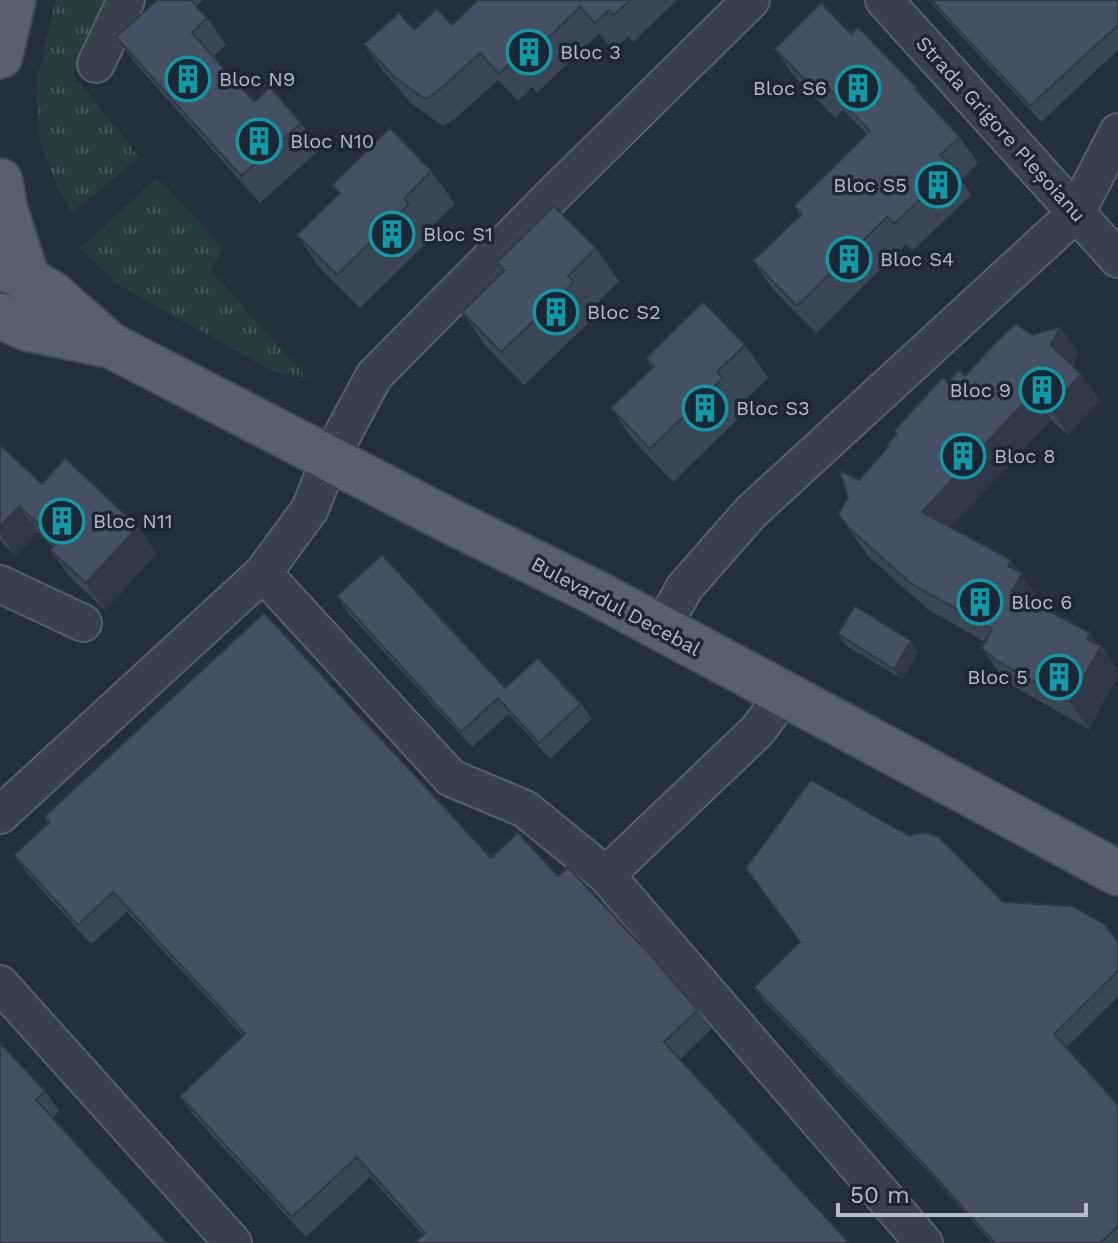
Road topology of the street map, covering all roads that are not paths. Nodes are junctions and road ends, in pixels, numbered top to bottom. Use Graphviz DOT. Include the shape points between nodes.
graph roads {
  1 [pos="13,0"];
  2 [pos="126,0"];
  3 [pos="751,0"];
  4 [pos="884,0"];
  5 [pos="0,56"];
  6 [pos="96,64"];
  7 [pos="1118,132"];
  8 [pos="0,181"];
  9 [pos="1076,213"];
  10 [pos="1118,259"];
  11 [pos="14,273"];
  12 [pos="0,316"];
  13 [pos="110,345"];
  14 [pos="330,458"];
  15 [pos="263,573"];
  16 [pos="0,584"];
  17 [pos="83,623"];
  18 [pos="661,629"];
  19 [pos="784,695"];
  20 [pos="0,815"];
  21 [pos="1118,873"];
  22 [pos="606,875"];
  23 [pos="0,984"];
  24 [pos="233,1243"];
  25 [pos="924,1243"];
  1 -- 5 [label="main road"];
  2 -- 6 [label="street"];
  3 -- 14 [label="street" via="374,376"];
  4 -- 9 [label="street, Strada Grigore Pleșoianu"];
  7 -- 9 [label="street"];
  8 -- 11 [label="main road"];
  9 -- 10 [label="street, Strada Grigore Pleșoianu"];
  9 -- 18 [label="street" via="751,512 685,587"];
  11 -- 13 [label="main road, Bulevardul Decebal" via="51,293"];
  12 -- 13 [label="main road, Bulevardul Decebal" via="26,328"];
  13 -- 14 [label="main road, Bulevardul Decebal"];
  14 -- 15 [label="street" via="310,509"];
  14 -- 18 [label="main road, Bulevardul Decebal"];
  15 -- 20 [label="street"];
  15 -- 22 [label="street" via="451,778 525,809"];
  16 -- 17 [label="street"];
  18 -- 19 [label="main road, Bulevardul Decebal"];
  19 -- 21 [label="main road, Bulevardul Decebal"];
  19 -- 22 [label="street" via="757,731"];
  22 -- 25 [label="street"];
  23 -- 24 [label="street"];
}
